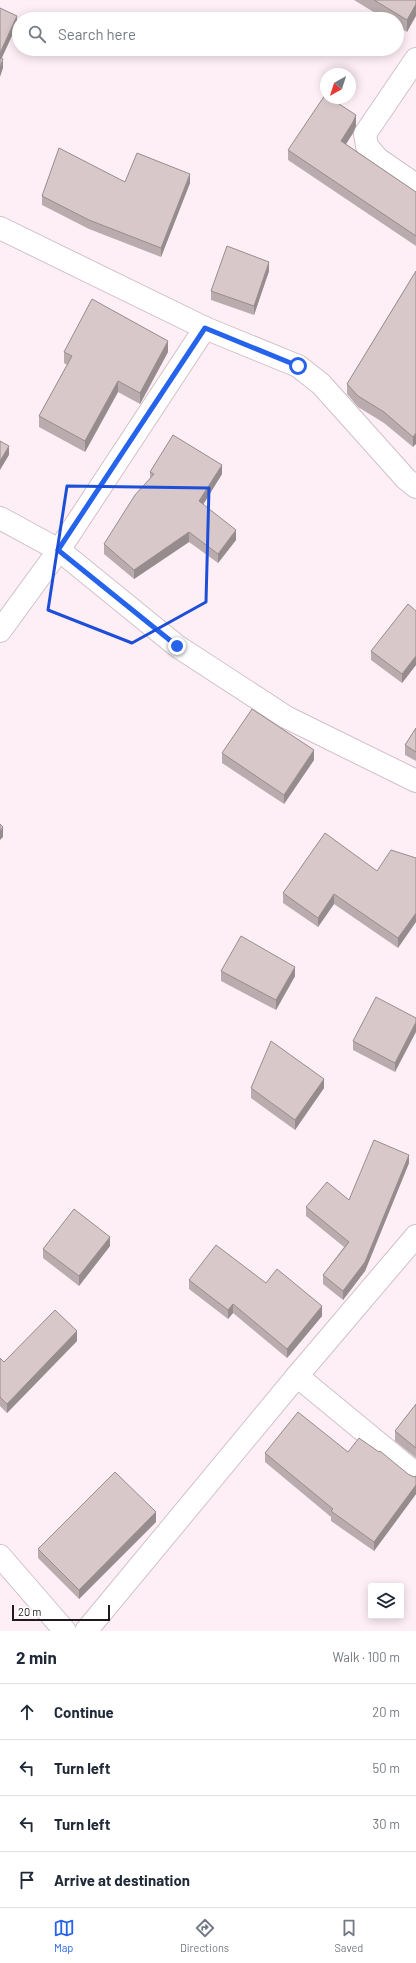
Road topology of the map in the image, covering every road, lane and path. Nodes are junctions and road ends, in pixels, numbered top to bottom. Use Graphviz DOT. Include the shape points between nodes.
graph roads {
  1 [pos="416,58"];
  2 [pos="416,185"];
  3 [pos="0,228"];
  4 [pos="205,328"];
  5 [pos="416,487"];
  6 [pos="0,518"];
  7 [pos="58,550"];
  8 [pos="0,631"];
  9 [pos="416,781"];
  10 [pos="416,1236"];
  11 [pos="297,1376"];
  12 [pos="416,1474"];
  13 [pos="0,1556"];
  14 [pos="65,1631"];
  15 [pos="86,1631"];
  1 -- 2 [label="street" via="364,134 367,146 378,158"];
  3 -- 4 [label="street"];
  4 -- 5 [label="street" via="298,366 321,384"];
  4 -- 7 [label="street"];
  6 -- 7 [label="street"];
  7 -- 8 [label="street"];
  7 -- 9 [label="street" via="177,646 279,713"];
  10 -- 11 [label="street"];
  11 -- 12 [label="street"];
  11 -- 15 [label="street"];
  13 -- 14 [label="street"];
}
